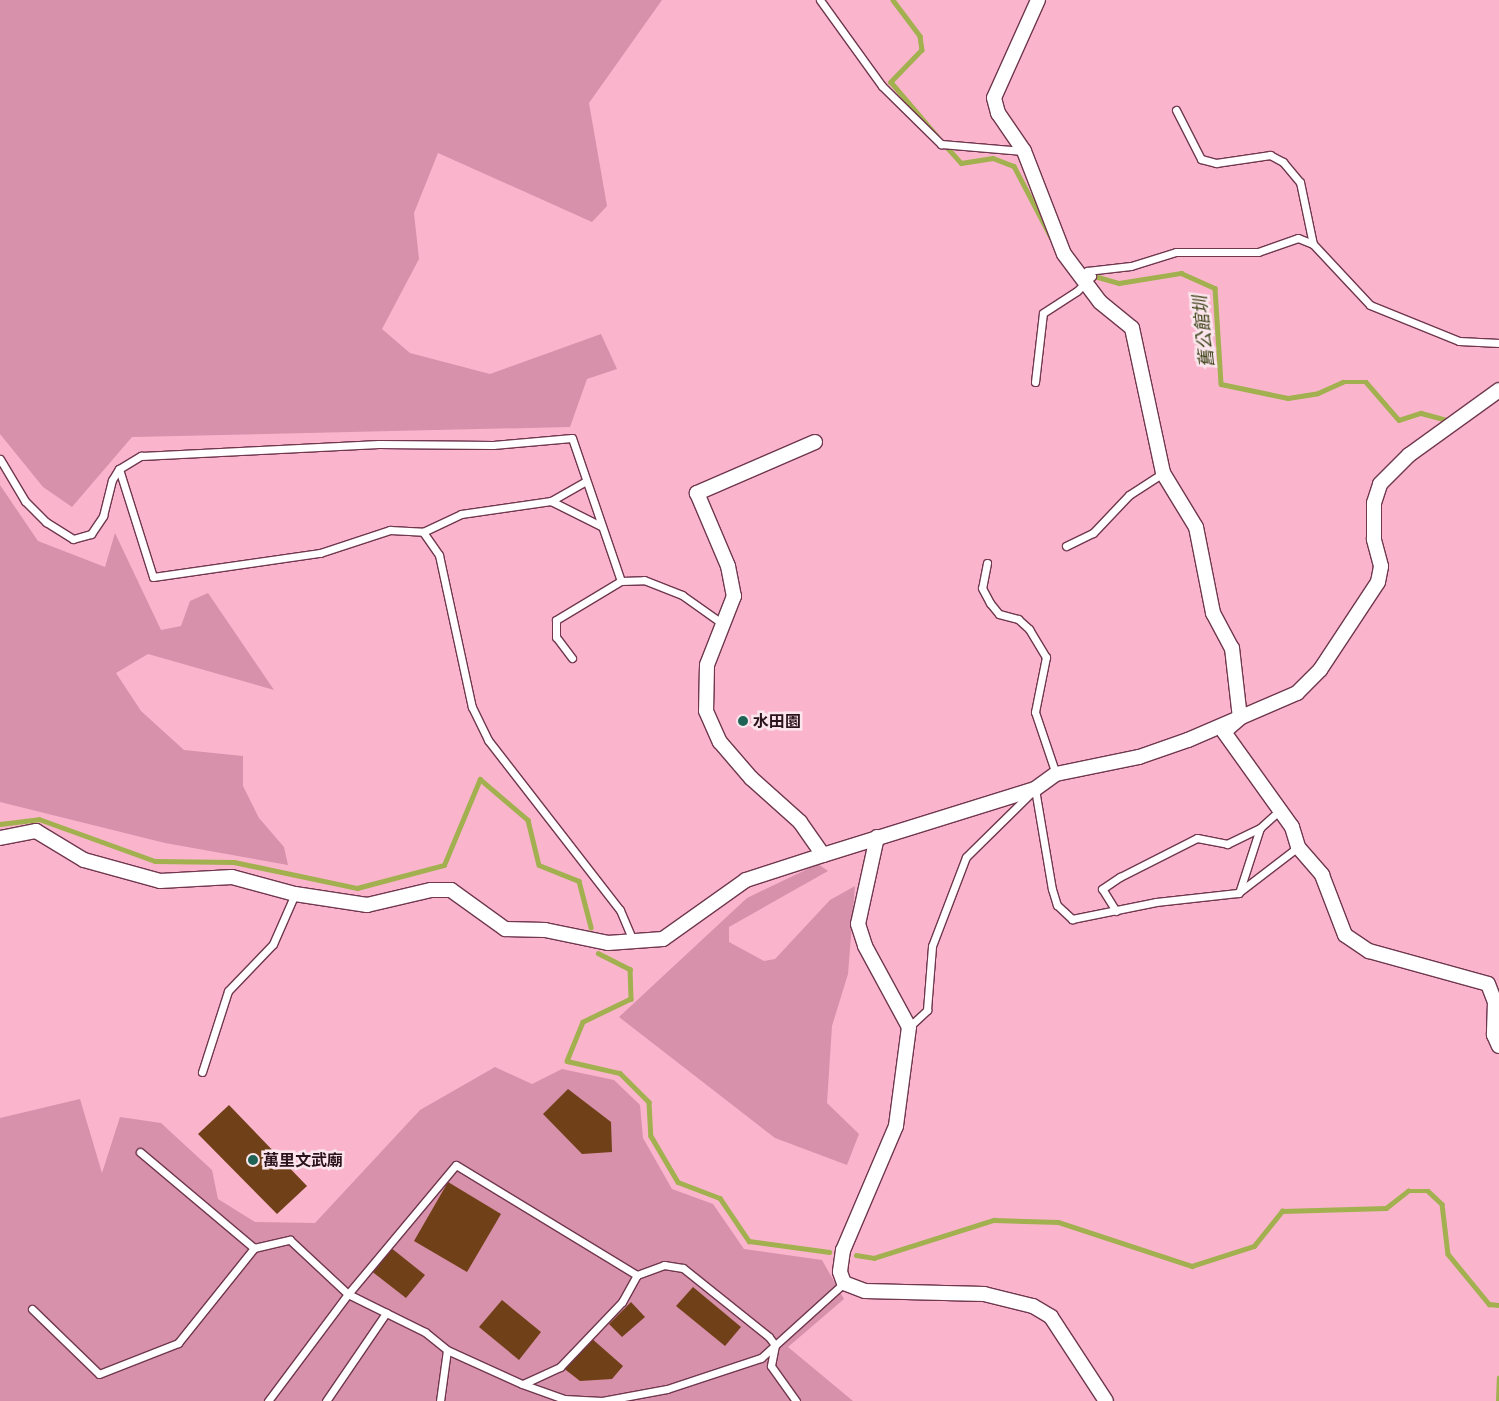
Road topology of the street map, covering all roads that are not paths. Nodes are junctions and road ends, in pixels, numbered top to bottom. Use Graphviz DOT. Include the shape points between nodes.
graph roads {
  1 [pos="820,0"];
  2 [pos="1038,0"];
  3 [pos="1176,110"];
  4 [pos="1024,151"];
  5 [pos="1313,244"];
  6 [pos="1085,282"];
  7 [pos="1499,343"];
  8 [pos="1035,382"];
  9 [pos="1499,390"];
  10 [pos="815,442"];
  11 [pos="0,459"];
  12 [pos="120,469"];
  13 [pos="1163,474"];
  14 [pos="586,481"];
  15 [pos="551,501"];
  16 [pos="601,526"];
  17 [pos="422,532"];
  18 [pos="1066,546"];
  19 [pos="986,563"];
  20 [pos="621,581"];
  21 [pos="723,624"];
  22 [pos="572,658"];
  23 [pos="1240,718"];
  24 [pos="1056,774"];
  25 [pos="1035,789"];
  26 [pos="1280,810"];
  27 [pos="1260,828"];
  28 [pos="876,837"];
  29 [pos="0,838"];
  30 [pos="1298,847"];
  31 [pos="823,855"];
  32 [pos="1238,893"];
  33 [pos="295,894"];
  34 [pos="1116,911"];
  35 [pos="633,941"];
  36 [pos="909,1027"];
  37 [pos="1499,1046"];
  38 [pos="202,1072"];
  39 [pos="140,1152"];
  40 [pos="254,1248"];
  41 [pos="637,1275"];
  42 [pos="844,1283"];
  43 [pos="348,1294"];
  44 [pos="32,1309"];
  45 [pos="386,1313"];
  46 [pos="775,1345"];
  47 [pos="447,1350"];
  48 [pos="522,1384"];
  49 [pos="268,1401"];
  50 [pos="326,1401"];
  51 [pos="440,1401"];
  52 [pos="602,1401"];
  53 [pos="796,1401"];
  54 [pos="1106,1401"];
  1 -- 4 [label="lane" via="882,86 941,144"];
  2 -- 4 [label="street" via="994,98 998,113"];
  3 -- 5 [label="lane" via="1201,159 1216,163 1270,155 1283,162 1300,182"];
  4 -- 6 [label="street" via="1064,254"];
  5 -- 6 [label="lane" via="1298,238 1258,252 1176,252 1131,266 1087,272 1092,276"];
  5 -- 7 [label="lane" via="1370,305 1459,341"];
  6 -- 8 [label="lane" via="1044,313"];
  6 -- 13 [label="street" via="1100,302 1132,328"];
  9 -- 23 [label="street" via="1409,455 1380,484 1374,503 1374,539 1381,566 1378,582 1320,670 1297,693"];
  10 -- 21 [label="street" via="697,493 728,566 734,596"];
  11 -- 12 [label="lane" via="25,500 46,522 73,539 91,534 103,516 112,480"];
  12 -- 14 [label="lane" via="142,456 379,444 493,445 572,438"];
  12 -- 17 [label="lane" via="154,577 320,554 390,530"];
  13 -- 18 [label="lane" via="1129,495 1093,533"];
  13 -- 23 [label="street" via="1196,527 1213,612 1232,648"];
  14 -- 15 [label="lane"];
  14 -- 16 [label="lane"];
  15 -- 16 [label="lane"];
  15 -- 17 [label="lane" via="461,514"];
  16 -- 20 [label="lane"];
  17 -- 35 [label="lane" via="439,555 472,707 488,740 620,910"];
  19 -- 24 [label="lane" via="982,588 990,603 999,614 1018,619 1029,629 1046,656 1035,712"];
  20 -- 21 [label="lane" via="644,580 682,595"];
  20 -- 22 [label="lane" via="556,620 556,637"];
  21 -- 31 [label="street" via="704,680 706,711 720,742 751,778 800,822"];
  23 -- 24 [label="street" via="1139,757"];
  23 -- 26 [label="street" via="1224,732"];
  24 -- 25 [label="street"];
  25 -- 28 [label="street"];
  25 -- 34 [label="lane" via="1057,906 1072,920"];
  25 -- 36 [label="lane" via="966,857 932,946 927,1010"];
  26 -- 27 [label="lane"];
  26 -- 30 [label="street" via="1292,826"];
  27 -- 32 [label="lane"];
  27 -- 34 [label="lane" via="1227,844 1197,838 1120,877 1102,889"];
  28 -- 31 [label="street"];
  28 -- 36 [label="street" via="858,924 865,946"];
  29 -- 33 [label="street" via="36,831 84,860 160,881 232,877"];
  30 -- 32 [label="lane"];
  30 -- 37 [label="street" via="1322,875 1346,935 1368,951 1488,984"];
  31 -- 35 [label="street" via="746,880 663,940"];
  32 -- 34 [label="lane"];
  33 -- 35 [label="street" via="367,905 431,890 451,890 505,929 544,930 608,943"];
  33 -- 38 [label="lane" via="273,944 228,991"];
  36 -- 42 [label="street" via="896,1126 843,1250 840,1272"];
  39 -- 40 [label="lane"];
  40 -- 43 [label="lane" via="290,1240"];
  40 -- 44 [label="lane" via="178,1343 99,1374"];
  41 -- 43 [label="lane" via="456,1165"];
  41 -- 46 [label="lane" via="664,1265 683,1268"];
  41 -- 48 [label="lane" via="622,1302 560,1367"];
  42 -- 46 [label="lane"];
  42 -- 54 [label="street" via="865,1291 984,1294 1033,1306 1051,1317"];
  43 -- 45 [label="lane"];
  43 -- 49 [label="lane"];
  45 -- 47 [label="lane" via="437,1339"];
  45 -- 50 [label="lane"];
  46 -- 52 [label="lane" via="762,1358 711,1376"];
  46 -- 53 [label="lane" via="771,1366"];
  47 -- 48 [label="lane"];
  47 -- 51 [label="lane"];
  48 -- 52 [label="lane" via="564,1399"];
}
